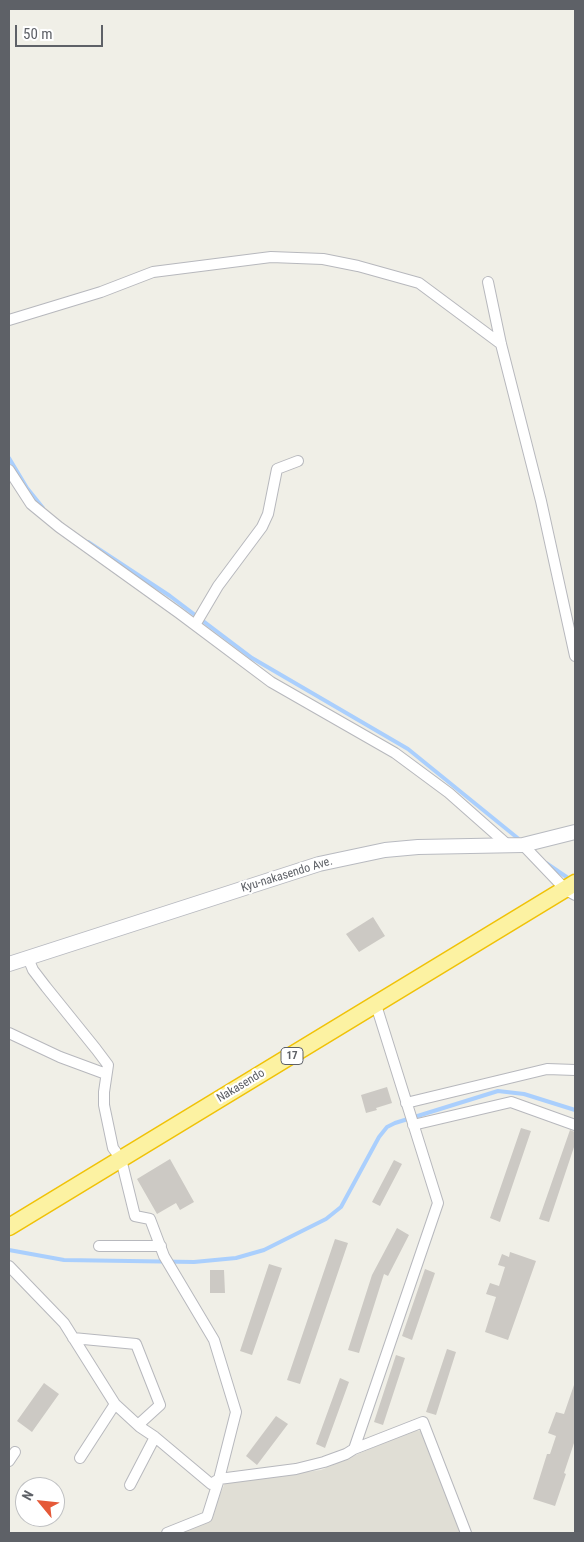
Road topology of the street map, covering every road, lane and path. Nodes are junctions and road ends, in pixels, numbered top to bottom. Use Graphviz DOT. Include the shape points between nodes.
graph roads {
  1 [pos="488,282"];
  2 [pos="9,320"];
  3 [pos="501,344"];
  4 [pos="298,461"];
  5 [pos="9,470"];
  6 [pos="195,625"];
  7 [pos="575,656"];
  8 [pos="575,832"];
  9 [pos="523,845"];
  10 [pos="508,846"];
  11 [pos="572,889"];
  12 [pos="28,958"];
  13 [pos="9,964"];
  14 [pos="376,1005"];
  15 [pos="9,1033"];
  16 [pos="575,1070"];
  17 [pos="106,1074"];
  18 [pos="407,1107"];
  19 [pos="413,1125"];
  20 [pos="575,1126"];
  21 [pos="121,1159"];
  22 [pos="9,1227"];
  23 [pos="98,1246"];
  24 [pos="162,1251"];
  25 [pos="9,1266"];
  26 [pos="74,1338"];
  27 [pos="115,1404"];
  28 [pos="138,1425"];
  29 [pos="155,1437"];
  30 [pos="354,1449"];
  31 [pos="14,1452"];
  32 [pos="80,1458"];
  33 [pos="9,1461"];
  34 [pos="219,1479"];
  35 [pos="130,1484"];
  36 [pos="167,1533"];
  37 [pos="466,1533"];
  1 -- 3 [label="street"];
  2 -- 3 [label="street" via="101,292 152,272 271,257 323,259 419,283"];
  3 -- 7 [label="street" via="541,501"];
  4 -- 6 [label="street" via="277,469 268,514 262,527 218,586"];
  5 -- 6 [label="street" via="31,504"];
  6 -- 10 [label="street" via="271,682 395,753 449,793"];
  8 -- 9 [label="main road, Kyu-nakasendo Ave."];
  9 -- 10 [label="main road, Kyu-nakasendo Ave."];
  9 -- 11 [label="street"];
  10 -- 12 [label="main road, Kyu-nakasendo Ave." via="418,846 327,862"];
  11 -- 14 [label="highway, Nakasendo / 17"];
  12 -- 13 [label="main road, Kyu-nakasendo Ave."];
  12 -- 17 [label="street" via="33,970 108,1065"];
  14 -- 18 [label="street"];
  14 -- 21 [label="highway, Nakasendo / 17"];
  15 -- 17 [label="street"];
  16 -- 18 [label="street" via="547,1069"];
  17 -- 21 [label="street" via="104,1105 113,1148"];
  18 -- 19 [label="street"];
  19 -- 20 [label="street" via="511,1102"];
  19 -- 30 [label="street" via="438,1203"];
  21 -- 22 [label="highway, Nakasendo / 17"];
  21 -- 24 [label="street" via="135,1216 150,1219"];
  23 -- 24 [label="street"];
  24 -- 34 [label="street" via="214,1340 236,1412"];
  25 -- 26 [label="street" via="64,1323"];
  26 -- 27 [label="street"];
  26 -- 28 [label="street" via="136,1344 160,1405"];
  27 -- 28 [label="street"];
  27 -- 32 [label="street"];
  28 -- 29 [label="street"];
  29 -- 34 [label="street" via="211,1484"];
  29 -- 35 [label="street"];
  30 -- 34 [label="street" via="324,1462"];
  30 -- 37 [label="street" via="423,1422"];
  31 -- 33 [label="street"];
  34 -- 36 [label="street" via="207,1517"];
}
